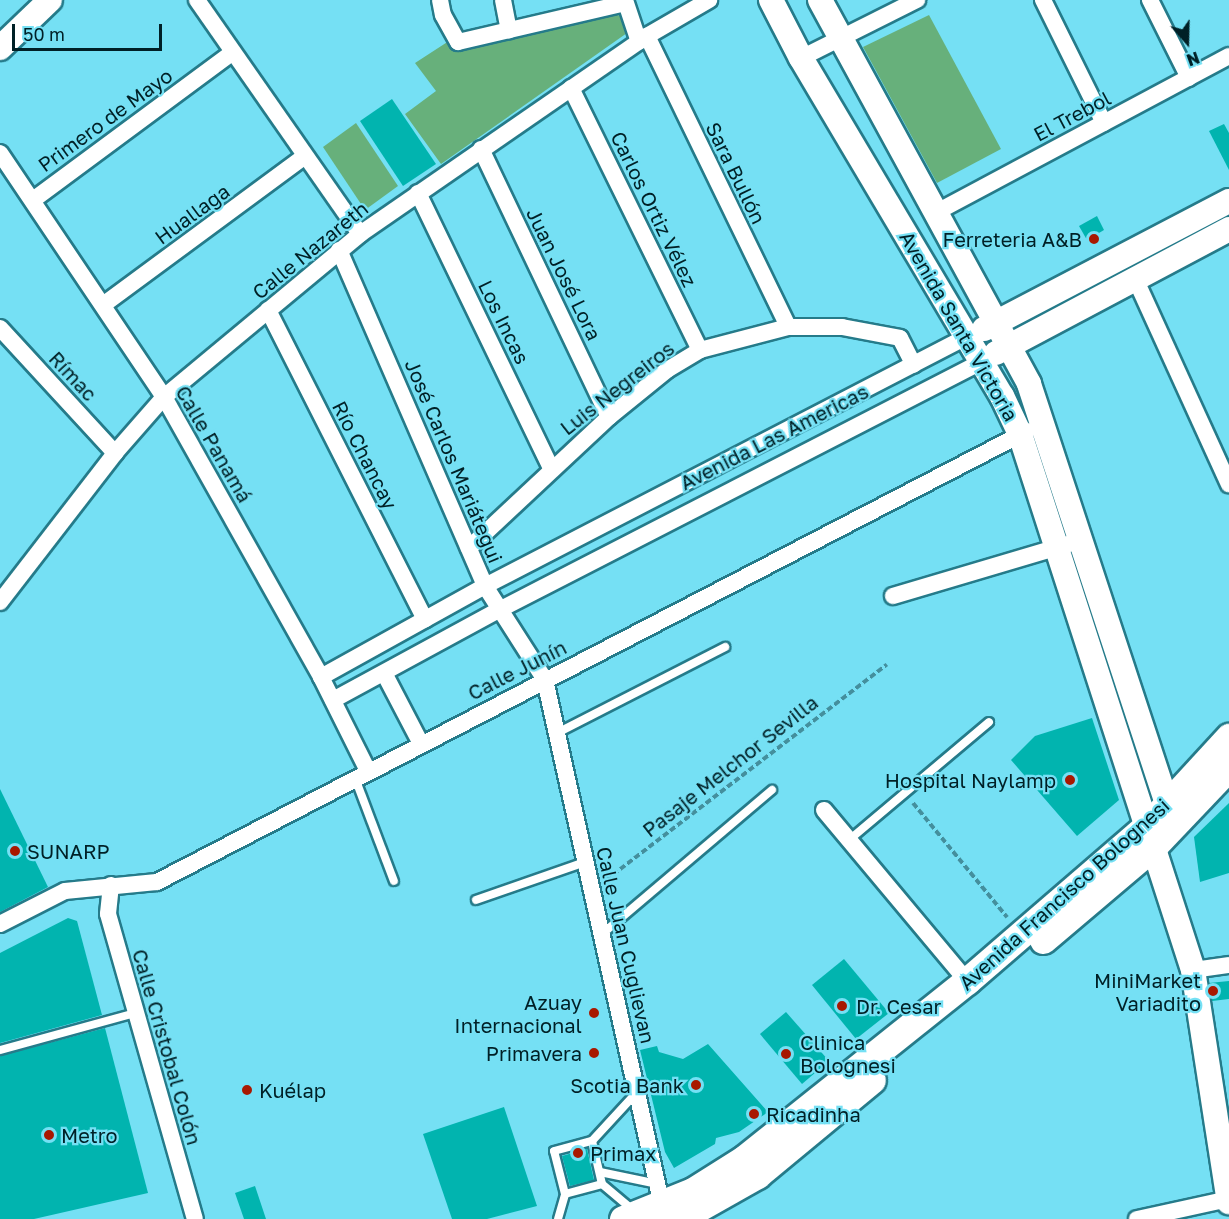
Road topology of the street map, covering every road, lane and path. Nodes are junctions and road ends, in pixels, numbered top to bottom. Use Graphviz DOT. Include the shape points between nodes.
graph roads {
  1 [pos="50,0"];
  2 [pos="197,0"];
  3 [pos="440,0"];
  4 [pos="503,0"];
  5 [pos="709,0"];
  6 [pos="771,0"];
  7 [pos="820,0"];
  8 [pos="917,0"];
  9 [pos="1043,0"];
  10 [pos="1150,0"];
  11 [pos="625,1"];
  12 [pos="509,30"];
  13 [pos="643,39"];
  14 [pos="839,40"];
  15 [pos="0,48"];
  16 [pos="232,53"];
  17 [pos="1229,56"];
  18 [pos="801,58"];
  19 [pos="1189,78"];
  20 [pos="571,88"];
  21 [pos="1104,123"];
  22 [pos="481,149"];
  23 [pos="0,153"];
  24 [pos="305,156"];
  25 [pos="418,194"];
  26 [pos="33,200"];
  27 [pos="1226,210"];
  28 [pos="935,213"];
  29 [pos="1229,229"];
  30 [pos="360,234"];
  31 [pos="339,250"];
  32 [pos="1134,276"];
  33 [pos="103,305"];
  34 [pos="268,310"];
  35 [pos="996,322"];
  36 [pos="788,327"];
  37 [pos="0,328"];
  38 [pos="966,337"];
  39 [pos="1009,346"];
  40 [pos="700,350"];
  41 [pos="981,362"];
  42 [pos="914,365"];
  43 [pos="164,397"];
  44 [pos="609,417"];
  45 [pos="1044,423"];
  46 [pos="1020,434"];
  47 [pos="115,453"];
  48 [pos="551,468"];
  49 [pos="1229,484"];
  50 [pos="1071,543"];
  51 [pos="470,548"];
  52 [pos="485,586"];
  53 [pos="893,596"];
  54 [pos="0,602"];
  55 [pos="499,610"];
  56 [pos="425,619"];
  57 [pos="725,647"];
  58 [pos="887,664"];
  59 [pos="384,673"];
  60 [pos="321,677"];
  61 [pos="545,680"];
  62 [pos="333,700"];
  63 [pos="989,722"];
  64 [pos="556,733"];
  65 [pos="1229,737"];
  66 [pos="420,742"];
  67 [pos="1229,767"];
  68 [pos="362,774"];
  69 [pos="772,790"];
  70 [pos="905,793"];
  71 [pos="824,810"];
  72 [pos="1161,824"];
  73 [pos="849,840"];
  74 [pos="585,862"];
  75 [pos="394,881"];
  76 [pos="111,885"];
  77 [pos="591,891"];
  78 [pos="476,900"];
  79 [pos="0,924"];
  80 [pos="601,934"];
  81 [pos="1021,934"];
  82 [pos="1229,965"];
  83 [pos="1193,970"];
  84 [pos="967,981"];
  85 [pos="135,1013"];
  86 [pos="0,1050"];
  87 [pos="638,1091"];
  88 [pos="592,1141"];
  89 [pos="600,1172"];
  90 [pos="602,1184"];
  91 [pos="565,1194"];
  92 [pos="1229,1200"];
  93 [pos="666,1207"];
  94 [pos="630,1216"];
  95 [pos="195,1219"];
  96 [pos="558,1219"];
  97 [pos="1137,1219"];
  1 -- 15 [label="main road"];
  2 -- 16 [label="street"];
  3 -- 12 [label="street" via="443,15 458,42"];
  4 -- 12 [label="street"];
  5 -- 13 [label="street, Calle Nazareth"];
  6 -- 18 [label="main road, Avenida Santa Victoria"];
  7 -- 14 [label="main road, Avenida Santa Victoria"];
  8 -- 14 [label="street"];
  9 -- 21 [label="street"];
  10 -- 19 [label="street"];
  11 -- 12 [label="street"];
  11 -- 13 [label="street, Sara Bullón"];
  13 -- 20 [label="street, Calle Nazareth"];
  13 -- 36 [label="street, Sara Bullón"];
  14 -- 18 [label="street"];
  14 -- 28 [label="main road, Avenida Santa Victoria"];
  16 -- 24 [label="street"];
  16 -- 26 [label="street, Primero de Mayo"];
  17 -- 19 [label="street, El Trebol"];
  18 -- 38 [label="main road, Avenida Santa Victoria"];
  19 -- 21 [label="street, El Trebol"];
  20 -- 22 [label="street, Calle Nazareth"];
  20 -- 40 [label="street, Carlos Ortiz Vélez"];
  21 -- 28 [label="street, El Trebol"];
  22 -- 25 [label="street, Calle Nazareth"];
  22 -- 44 [label="street, Juan José Lora"];
  23 -- 26 [label="street, Calle Panamá"];
  24 -- 30 [label="street"];
  24 -- 33 [label="street, Huallaga"];
  25 -- 30 [label="street, Calle Nazareth"];
  25 -- 48 [label="street, Los Incas"];
  26 -- 33 [label="street, Calle Panamá"];
  27 -- 35 [label="main road, Avenida Las Americas"];
  28 -- 35 [label="main road, Avenida Santa Victoria"];
  29 -- 32 [label="main road, Avenida Las Americas"];
  30 -- 31 [label="street, Calle Nazareth"];
  31 -- 34 [label="street, Calle Nazareth"];
  31 -- 51 [label="street, José Carlos Mariátegui"];
  32 -- 39 [label="main road, Avenida Las Americas"];
  32 -- 49 [label="street"];
  33 -- 43 [label="street, Calle Panamá"];
  34 -- 43 [label="street, Calle Nazareth"];
  34 -- 56 [label="street, Río Chancay"];
  35 -- 38 [label="main road, Avenida Las Americas"];
  35 -- 39 [label="main road, Avenida Santa Victoria"];
  36 -- 40 [label="street, Luis Negreiros"];
  36 -- 42 [label="street, Luis Negreiros" via="878,331 900,338"];
  37 -- 47 [label="street, Rímac"];
  38 -- 41 [label="main road, Avenida Santa Victoria"];
  38 -- 42 [label="street, Avenida Las Americas"];
  39 -- 41 [label="main road, Avenida Las Americas"];
  39 -- 45 [label="main road, Avenida Santa Victoria"];
  40 -- 44 [label="street, Luis Negreiros" via="667,370"];
  41 -- 46 [label="main road, Avenida Santa Victoria"];
  41 -- 55 [label="street, Avenida Las Americas"];
  42 -- 52 [label="street, Avenida Las Americas"];
  43 -- 47 [label="street, Calle Nazareth"];
  43 -- 60 [label="street, Calle Panamá"];
  44 -- 48 [label="street, Luis Negreiros"];
  45 -- 46 [label="street, Calle Junín"];
  45 -- 50 [label="main road, Avenida Santa Victoria"];
  46 -- 50 [label="main road, Avenida Santa Victoria"];
  46 -- 61 [label="street, Calle Junín"];
  47 -- 54 [label="street, Calle Nazareth"];
  48 -- 51 [label="street, Luis Negreiros"];
  50 -- 53 [label="street"];
  50 -- 72 [label="main road, Avenida Santa Victoria"];
  51 -- 52 [label="street, José Carlos Mariátegui"];
  52 -- 55 [label="street, José Carlos Mariátegui"];
  52 -- 56 [label="street, Avenida Las Americas"];
  55 -- 59 [label="street, Avenida Las Americas"];
  55 -- 61 [label="street, José Carlos Mariátegui"];
  56 -- 60 [label="street, Avenida Las Americas"];
  57 -- 64 [label="lane"];
  58 -- 77 [label="path, Pasaje Melchor Sevilla"];
  59 -- 62 [label="street, Avenida Las Americas"];
  59 -- 66 [label="street"];
  60 -- 62 [label="street, Calle Panamá"];
  61 -- 64 [label="street, Calle Juan Cuglievan"];
  61 -- 66 [label="street, Calle Junín"];
  62 -- 68 [label="street, Calle Panamá"];
  63 -- 70 [label="lane"];
  64 -- 74 [label="street, Calle Juan Cuglievan"];
  65 -- 72 [label="main road, Avenida Francisco Bolognesi"];
  66 -- 68 [label="street, Calle Junín"];
  67 -- 72 [label="main road, Avenida Francisco Bolognesi"];
  68 -- 75 [label="lane"];
  68 -- 76 [label="street, Calle Junín" via="157,882"];
  69 -- 80 [label="lane"];
  70 -- 73 [label="lane"];
  70 -- 81 [label="path"];
  71 -- 73 [label="street"];
  72 -- 81 [label="main road, Avenida Francisco Bolognesi"];
  72 -- 83 [label="main road, Avenida Santa Victoria"];
  72 -- 93 [label="main road, Avenida Francisco Bolognesi" via="757,1175"];
  73 -- 84 [label="street"];
  74 -- 77 [label="street, Calle Juan Cuglievan"];
  74 -- 78 [label="lane"];
  76 -- 79 [label="street, Calle Junín" via="65,891"];
  76 -- 85 [label="street, Calle Cristobal Colón" via="108,914"];
  77 -- 80 [label="street, Calle Juan Cuglievan"];
  80 -- 87 [label="street, Calle Juan Cuglievan"];
  81 -- 84 [label="main road, Avenida Francisco Bolognesi"];
  82 -- 83 [label="street"];
  83 -- 92 [label="main road, Avenida Santa Victoria"];
  84 -- 93 [label="main road, Avenida Francisco Bolognesi" via="745,1158"];
  85 -- 86 [label="lane"];
  85 -- 95 [label="street, Calle Cristobal Colón"];
  87 -- 88 [label="lane"];
  87 -- 93 [label="street, Calle Juan Cuglievan"];
  88 -- 89 [label="lane"];
  88 -- 91 [label="lane" via="554,1151"];
  89 -- 90 [label="lane"];
  89 -- 93 [label="lane"];
  90 -- 91 [label="lane"];
  90 -- 94 [label="lane"];
  91 -- 96 [label="lane"];
  92 -- 97 [label="street"];
  93 -- 94 [label="main road, Avenida Francisco Bolognesi"];
}
